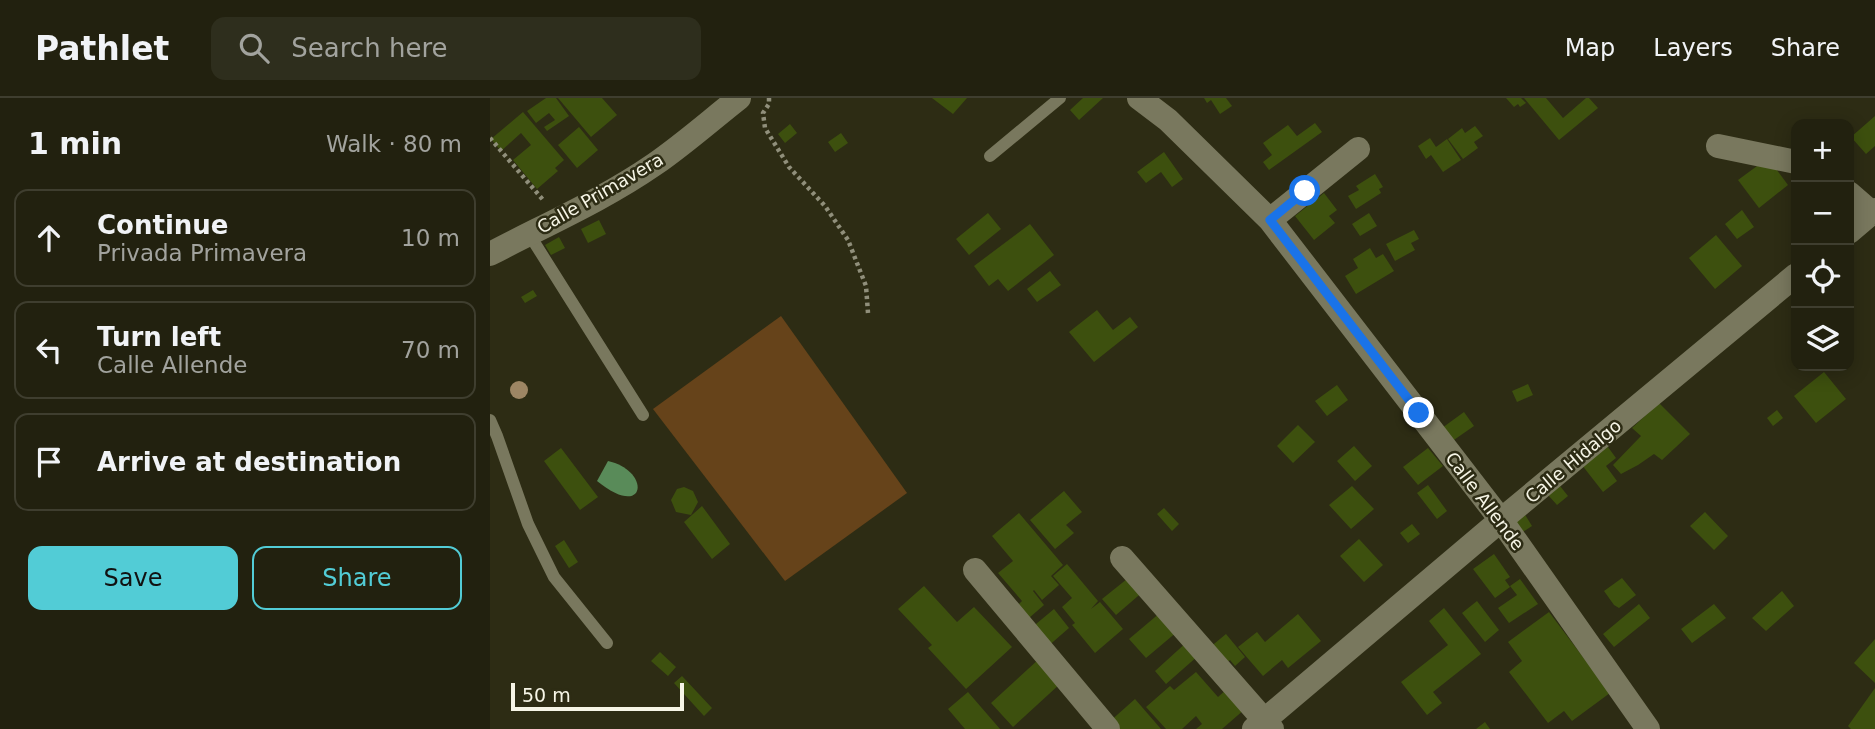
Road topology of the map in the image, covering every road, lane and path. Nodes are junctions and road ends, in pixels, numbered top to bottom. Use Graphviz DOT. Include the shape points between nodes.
graph roads {
  1 [pos="769,98"];
  2 [pos="1060,98"];
  3 [pos="1139,98"];
  4 [pos="736,99"];
  5 [pos="490,138"];
  6 [pos="1718,146"];
  7 [pos="1358,149"];
  8 [pos="990,156"];
  9 [pos="1791,161"];
  10 [pos="1854,197"];
  11 [pos="1873,211"];
  12 [pos="560,220"];
  13 [pos="1270,220"];
  14 [pos="1854,228"];
  15 [pos="529,234"];
  16 [pos="490,254"];
  17 [pos="1791,279"];
  18 [pos="868,313"];
  19 [pos="643,415"];
  20 [pos="490,420"];
  21 [pos="1501,520"];
  22 [pos="1122,558"];
  23 [pos="975,570"];
  24 [pos="607,643"];
  25 [pos="1100,720"];
  26 [pos="1263,726"];
  27 [pos="1648,729"];
  1 -- 18 [label="path" via="763,113 765,128 789,167 848,240 866,286"];
  2 -- 8 [label="lane"];
  3 -- 13 [label="street, Calle Allende" via="1168,120"];
  4 -- 12 [label="street, Calle Primavera" via="655,164"];
  5 -- 12 [label="path"];
  6 -- 9 [label="street"];
  7 -- 13 [label="street"];
  10 -- 11 [label="street"];
  11 -- 14 [label="street"];
  12 -- 15 [label="street, Calle Primavera"];
  13 -- 21 [label="street, Calle Allende"];
  15 -- 16 [label="street, Calle Primavera"];
  15 -- 19 [label="lane"];
  17 -- 21 [label="street, Calle Hidalgo"];
  20 -- 24 [label="lane" via="528,524 554,577"];
  21 -- 26 [label="street, Calle Hidalgo"];
  21 -- 27 [label="street, Calle Allende"];
  22 -- 26 [label="street"];
  23 -- 25 [label="street"];
}
